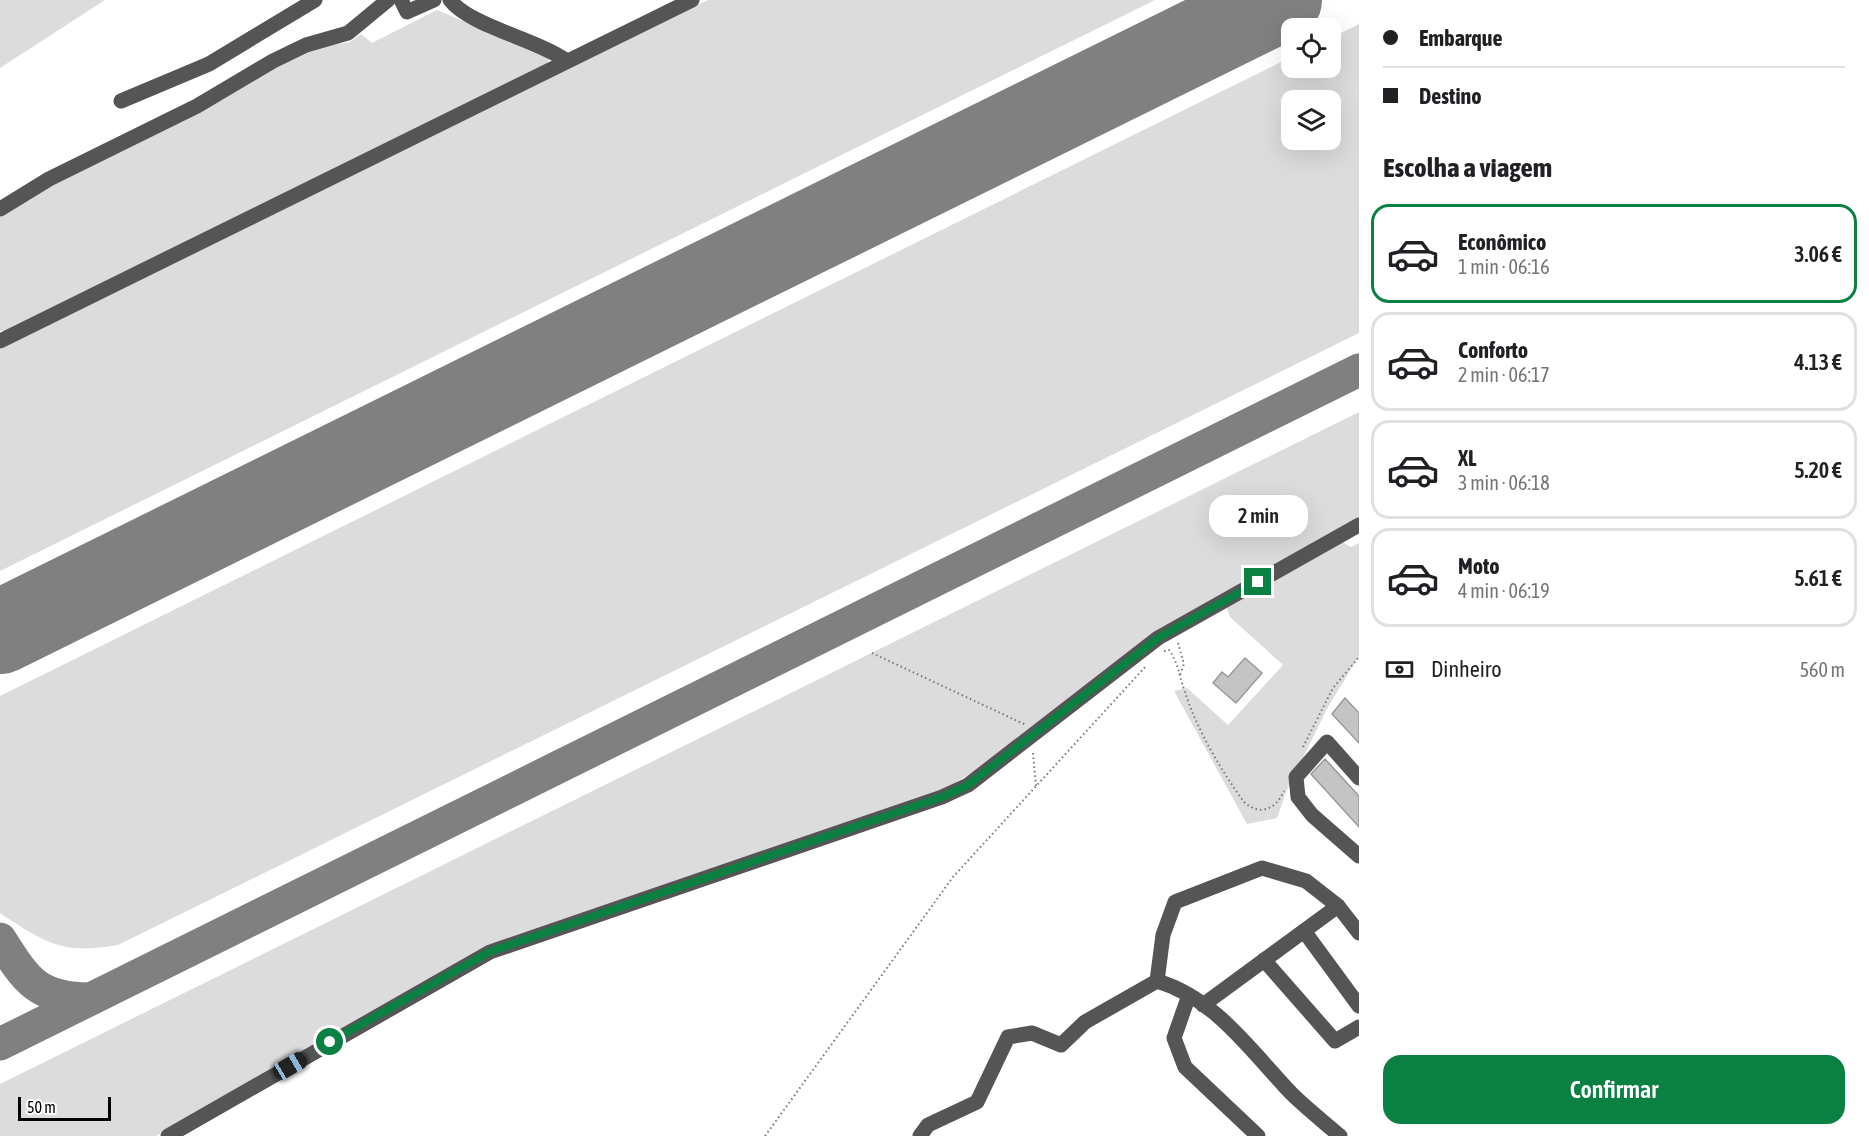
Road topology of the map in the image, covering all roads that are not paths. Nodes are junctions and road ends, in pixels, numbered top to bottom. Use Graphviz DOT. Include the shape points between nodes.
graph roads {
  1 [pos="315,0"];
  2 [pos="388,0"];
  3 [pos="401,0"];
  4 [pos="434,0"];
  5 [pos="450,0"];
  6 [pos="692,0"];
  7 [pos="567,61"];
  8 [pos="121,101"];
  9 [pos="0,209"];
  10 [pos="0,341"];
  11 [pos="1359,525"];
  12 [pos="1359,778"];
  13 [pos="1359,856"];
  14 [pos="1338,906"];
  15 [pos="1358,930"];
  16 [pos="1304,931"];
  17 [pos="1264,960"];
  18 [pos="1157,981"];
  19 [pos="1188,995"];
  20 [pos="1203,1005"];
  21 [pos="1359,1006"];
  22 [pos="1359,1027"];
  23 [pos="168,1136"];
  24 [pos="920,1136"];
  25 [pos="1258,1136"];
  26 [pos="1340,1136"];
  1 -- 8 [label="street" via="209,64"];
  2 -- 9 [label="street" via="348,33 306,45 273,61 197,106 49,179"];
  3 -- 4 [label="street" via="407,12"];
  5 -- 7 [label="street" via="465,13"];
  6 -- 7 [label="street"];
  7 -- 10 [label="street"];
  11 -- 23 [label="street" via="1158,638 968,785 489,952"];
  12 -- 13 [label="street" via="1327,742 1296,777 1298,797 1312,815"];
  14 -- 15 [label="street"];
  14 -- 16 [label="street"];
  14 -- 18 [label="street" via="1306,881 1262,868 1175,902 1163,935"];
  16 -- 17 [label="street"];
  16 -- 21 [label="street"];
  17 -- 20 [label="street"];
  17 -- 22 [label="street" via="1335,1041"];
  18 -- 19 [label="street" via="1176,986"];
  18 -- 24 [label="street" via="1085,1022 1061,1045 1032,1033 1008,1037 977,1102 928,1125"];
  19 -- 20 [label="street"];
  19 -- 25 [label="street" via="1174,1038 1185,1067"];
  20 -- 26 [label="street" via="1226,1022 1293,1095"];
}
